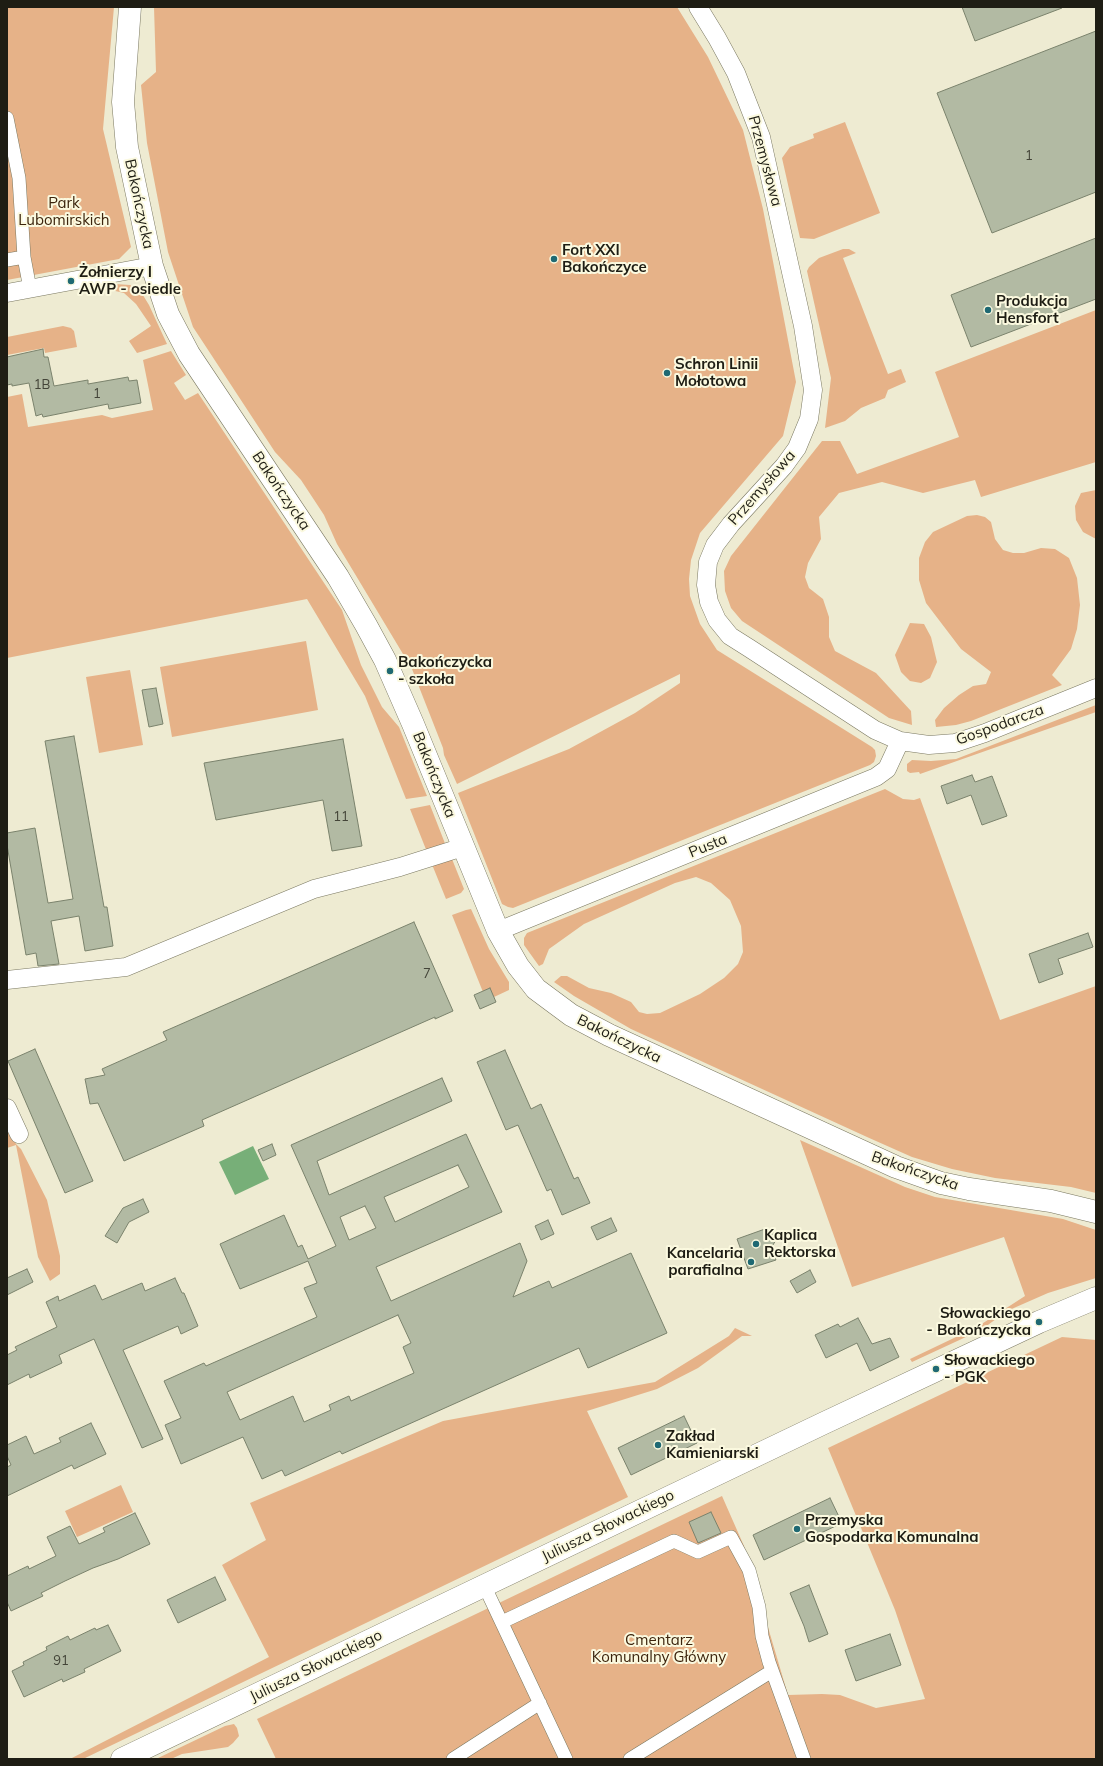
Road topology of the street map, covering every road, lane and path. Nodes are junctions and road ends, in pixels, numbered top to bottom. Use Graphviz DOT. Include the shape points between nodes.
graph roads {
  1 [pos="130,7"];
  2 [pos="698,7"];
  3 [pos="7,118"];
  4 [pos="24,257"];
  5 [pos="7,260"];
  6 [pos="152,266"];
  7 [pos="30,289"];
  8 [pos="7,293"];
  9 [pos="1096,688"];
  10 [pos="900,741"];
  11 [pos="463,847"];
  12 [pos="498,931"];
  13 [pos="7,980"];
  14 [pos="7,1108"];
  15 [pos="19,1134"];
  16 [pos="1096,1212"];
  17 [pos="1096,1298"];
  18 [pos="484,1585"];
  19 [pos="502,1622"];
  20 [pos="772,1671"];
  21 [pos="540,1703"];
  22 [pos="122,1759"];
  23 [pos="453,1759"];
  24 [pos="566,1759"];
  25 [pos="630,1759"];
  26 [pos="804,1759"];
  1 -- 6 [label="street, Bakończycka" via="123,102 125,127"];
  2 -- 10 [label="street, Przemysłowa" via="736,73 761,137 804,326 813,390 809,419 797,448 715,545 708,562 706,585 709,602 717,620 730,636 875,730"];
  3 -- 4 [label="street" via="19,178"];
  4 -- 5 [label="street"];
  4 -- 7 [label="street"];
  6 -- 7 [label="street"];
  6 -- 11 [label="street, Bakończycka" via="168,314 189,354 338,577 385,660"];
  7 -- 8 [label="street"];
  9 -- 10 [label="street, Gospodarcza" via="955,743 929,745"];
  10 -- 12 [label="street, Pusta" via="887,769 871,780"];
  11 -- 12 [label="street, Bakończycka"];
  11 -- 13 [label="street" via="314,890 126,967"];
  12 -- 16 [label="street, Bakończycka" via="518,966 536,989 571,1015 640,1050 917,1175 969,1189 1051,1201"];
  14 -- 15 [label="street"];
  17 -- 18 [label="street, Juliusza Słowackiego" via="1052,1315"];
  18 -- 19 [label="street"];
  18 -- 22 [label="street, Juliusza Słowackiego"];
  19 -- 20 [label="street" via="674,1541 698,1552 731,1537 749,1570"];
  19 -- 21 [label="street"];
  20 -- 25 [label="street"];
  20 -- 26 [label="street"];
  21 -- 23 [label="street"];
  21 -- 24 [label="street"];
}
